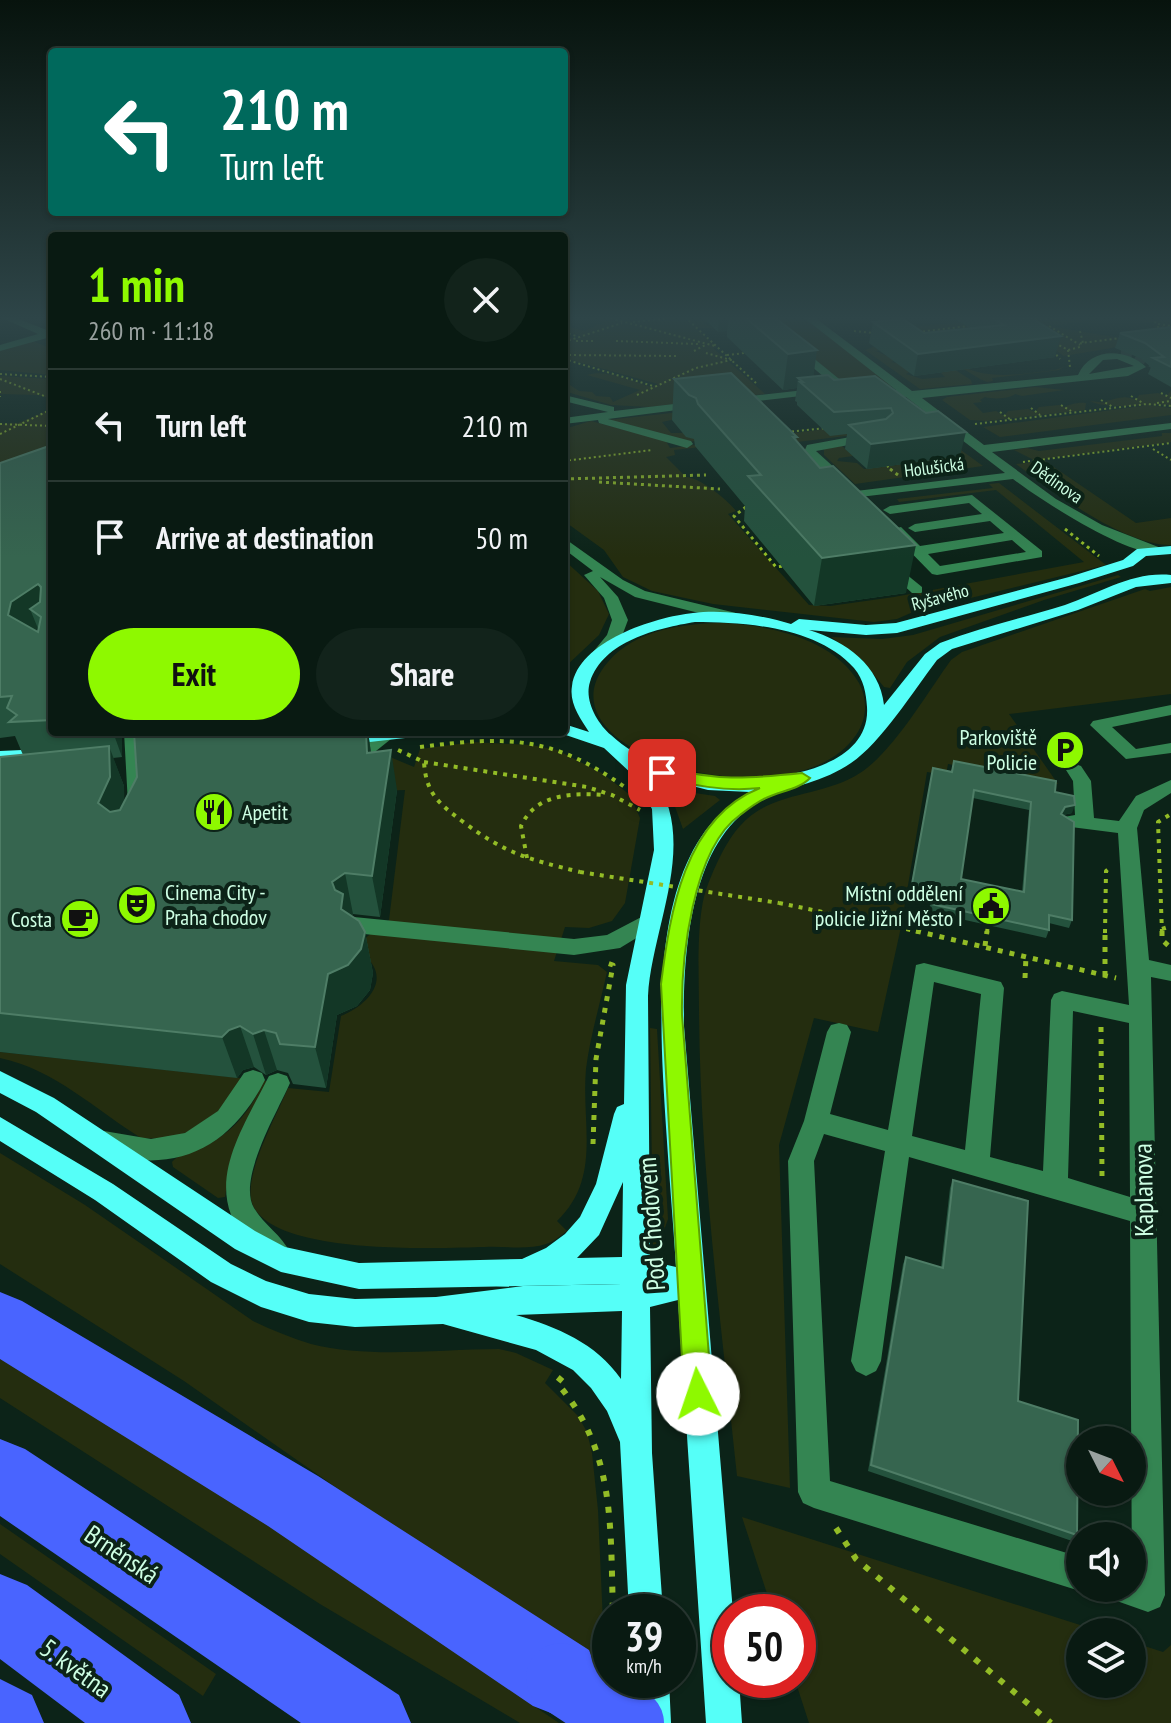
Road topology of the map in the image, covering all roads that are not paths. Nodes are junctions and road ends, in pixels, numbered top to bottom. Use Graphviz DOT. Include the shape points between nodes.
graph roads {
  1 [pos="758,397"];
  2 [pos="914,397"];
  3 [pos="568,399"];
  4 [pos="589,406"];
  5 [pos="638,411"];
  6 [pos="938,415"];
  7 [pos="920,417"];
  8 [pos="581,419"];
  9 [pos="599,420"];
  10 [pos="568,421"];
  11 [pos="971,424"];
  12 [pos="1171,426"];
  13 [pos="954,427"];
  14 [pos="880,436"];
  15 [pos="687,444"];
  16 [pos="984,449"];
  17 [pos="1015,469"];
  18 [pos="856,495"];
  19 [pos="877,509"];
  20 [pos="993,517"];
  21 [pos="915,528"];
  22 [pos="1097,528"];
  23 [pos="896,530"];
  24 [pos="879,535"];
  25 [pos="1015,535"];
  26 [pos="568,545"];
  27 [pos="1166,550"];
  28 [pos="918,551"];
  29 [pos="568,558"];
  30 [pos="883,558"];
  31 [pos="1135,558"];
  32 [pos="1170,579"];
  33 [pos="917,590"];
  34 [pos="741,618"];
  35 [pos="598,655"];
  36 [pos="568,679"];
  37 [pos="1171,710"];
  38 [pos="568,731"];
  39 [pos="133,736"];
  40 [pos="407,736"];
  41 [pos="867,739"];
  42 [pos="321,743"];
  43 [pos="390,746"];
  44 [pos="1171,748"];
  45 [pos="617,750"];
  46 [pos="22,755"];
  47 [pos="0,757"];
  48 [pos="361,760"];
  49 [pos="1075,770"];
  50 [pos="802,778"];
  51 [pos="1171,786"];
  52 [pos="138,818"];
  53 [pos="1127,828"];
  54 [pos="649,921"];
  55 [pos="354,925"];
  56 [pos="1171,973"];
  57 [pos="1140,975"];
  58 [pos="1140,1016"];
  59 [pos="839,1032"];
  60 [pos="0,1081"];
  61 [pos="634,1083"];
  62 [pos="816,1121"];
  63 [pos="0,1128"];
  64 [pos="98,1140"];
  65 [pos="897,1143"];
  66 [pos="976,1164"];
  67 [pos="1055,1186"];
  68 [pos="1143,1213"];
  69 [pos="281,1259"];
  70 [pos="512,1271"];
  71 [pos="634,1284"];
  72 [pos="689,1284"];
  73 [pos="436,1311"];
  74 [pos="0,1323"];
  75 [pos="866,1361"];
  76 [pos="636,1453"];
  77 [pos="0,1474"];
  78 [pos="1066,1570"];
  79 [pos="645,1594"];
  80 [pos="1146,1594"];
  81 [pos="0,1612"];
  82 [pos="652,1698"];
  83 [pos="151,1723"];
  84 [pos="371,1723"];
  85 [pos="629,1723"];
  86 [pos="653,1723"];
  87 [pos="724,1723"];
  1 -- 5 [label="street"];
  2 -- 6 [label="street, Dědinova"];
  3 -- 4 [label="street"];
  4 -- 5 [label="street"];
  4 -- 8 [label="street" via="591,413"];
  5 -- 8 [label="street"];
  6 -- 7 [label="street"];
  6 -- 13 [label="street, Dědinova"];
  8 -- 10 [label="street"];
  9 -- 15 [label="street"];
  11 -- 13 [label="street"];
  12 -- 16 [label="street"];
  13 -- 16 [label="street, Dědinova"];
  14 -- 18 [label="street" via="811,448"];
  16 -- 17 [label="street, Dědinova"];
  17 -- 18 [label="street, Holušická"];
  17 -- 22 [label="street, Dědinova" via="1051,502"];
  18 -- 19 [label="street"];
  19 -- 20 [label="street" via="972,499"];
  19 -- 23 [label="street"];
  20 -- 21 [label="street"];
  20 -- 25 [label="street"];
  22 -- 27 [label="street, Dědinova"];
  22 -- 31 [label="street, Dědinova"];
  23 -- 24 [label="street"];
  23 -- 28 [label="street"];
  25 -- 28 [label="street"];
  25 -- 28 [label="street" via="1037,554 937,571"];
  26 -- 34 [label="street" via="640,594"];
  27 -- 31 [label="main road, Ryšavého" via="1142,552"];
  29 -- 35 [label="street" via="604,588 618,609 618,627"];
  30 -- 33 [label="street"];
  31 -- 32 [label="main road" via="1141,569"];
  31 -- 34 [label="main road, Ryšavého" via="897,628"];
  32 -- 41 [label="main road" via="1128,584 1077,606 946,646"];
  34 -- 35 [label="main road" via="661,622 623,637"];
  34 -- 41 [label="main road" via="805,632 856,664 877,702"];
  35 -- 36 [label="main road"];
  35 -- 45 [label="main road" via="582,682 582,704 591,725"];
  37 -- 44 [label="street" via="1099,725 1132,755"];
  38 -- 45 [label="main road"];
  39 -- 52 [label="street"];
  40 -- 43 [label="main road"];
  41 -- 50 [label="main road" via="842,761"];
  42 -- 43 [label="main road"];
  43 -- 48 [label="street" via="363,753"];
  45 -- 50 [label="main road" via="662,773 701,782 757,785"];
  45 -- 54 [label="main road, Pod Chodovem" via="652,785 665,821 665,858"];
  46 -- 47 [label="main road"];
  49 -- 53 [label="street" via="1082,781 1078,822"];
  50 -- 72 [label="main road, Pod Chodovem" via="759,795 715,828 678,923 672,1015"];
  51 -- 53 [label="street" via="1146,795"];
  53 -- 57 [label="street, Kaplanova"];
  54 -- 55 [label="street" via="612,942 574,947"];
  54 -- 61 [label="main road, Pod Chodovem" via="637,976"];
  56 -- 57 [label="street"];
  57 -- 58 [label="street, Kaplanova"];
  58 -- 67 [label="street" via="1062,1000"];
  58 -- 68 [label="street, Kaplanova"];
  59 -- 62 [label="street"];
  60 -- 64 [label="main road"];
  61 -- 70 [label="main road" via="596,1219 553,1259"];
  61 -- 71 [label="main road, Pod Chodovem"];
  62 -- 65 [label="street"];
  62 -- 78 [label="street" via="801,1161 814,1492"];
  63 -- 73 [label="main road" via="221,1273 261,1293 309,1308 355,1313"];
  64 -- 69 [label="main road"];
  64 -- 69 [label="street" via="151,1150 196,1141 218,1129 265,1081 237,1194 252,1226"];
  65 -- 66 [label="street"];
  65 -- 66 [label="street" via="924,971 993,988"];
  65 -- 75 [label="street"];
  66 -- 67 [label="street"];
  67 -- 68 [label="street"];
  68 -- 80 [label="street, Kaplanova"];
  69 -- 70 [label="main road" via="359,1276"];
  70 -- 71 [label="main road"];
  71 -- 72 [label="main road"];
  71 -- 73 [label="main road"];
  71 -- 76 [label="main road, Pod Chodovem"];
  72 -- 87 [label="main road, Pod Chodovem"];
  73 -- 76 [label="main road" via="540,1334 578,1357 619,1401"];
  74 -- 85 [label="highway, bridge" via="293,1501"];
  76 -- 79 [label="main road, Pod Chodovem"];
  77 -- 84 [label="highway, Brněnská"];
  81 -- 83 [label="highway, 5. května"];
  82 -- 86 [label="main road"];
}
